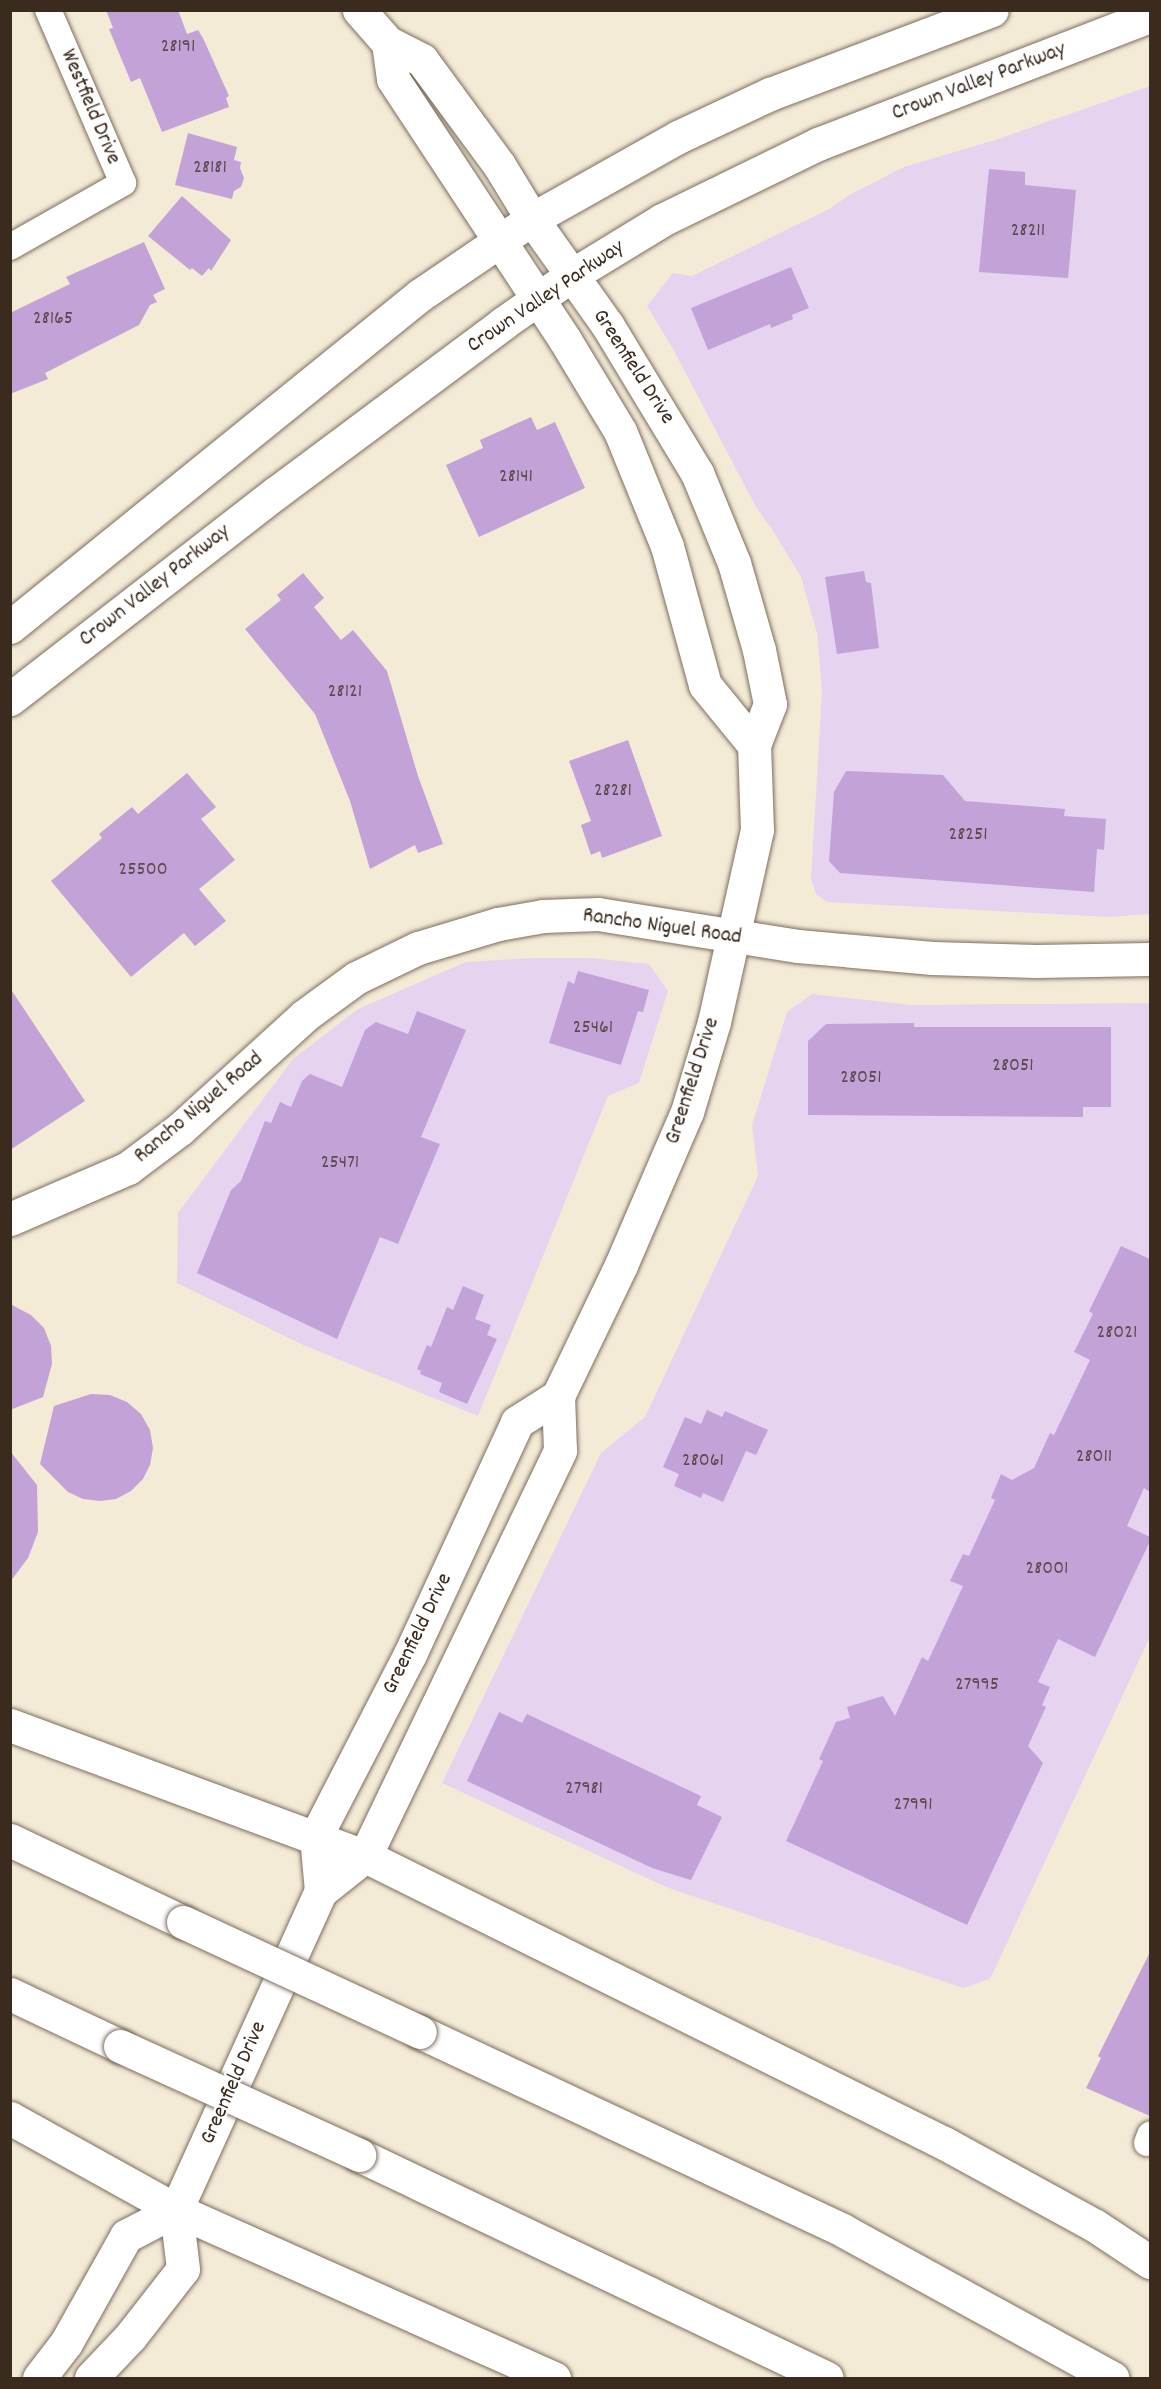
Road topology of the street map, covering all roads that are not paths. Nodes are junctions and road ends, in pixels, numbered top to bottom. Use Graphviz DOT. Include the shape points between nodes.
graph roads {
  1 [pos="48,10"];
  2 [pos="359,10"];
  3 [pos="992,10"];
  4 [pos="1150,16"];
  5 [pos="388,43"];
  6 [pos="532,219"];
  7 [pos="498,242"];
  8 [pos="10,247"];
  9 [pos="572,275"];
  10 [pos="538,299"];
  11 [pos="10,627"];
  12 [pos="10,699"];
  13 [pos="754,745"];
  14 [pos="735,937"];
  15 [pos="1150,959"];
  16 [pos="10,1219"];
  17 [pos="558,1396"];
  18 [pos="10,1725"];
  19 [pos="316,1836"];
  20 [pos="10,1840"];
  21 [pos="365,1856"];
  22 [pos="321,1891"];
  23 [pos="10,1995"];
  24 [pos="10,2118"];
  25 [pos="176,2210"];
  26 [pos="1150,2262"];
  27 [pos="48,2368"];
  28 [pos="90,2379"];
  29 [pos="554,2379"];
  30 [pos="828,2379"];
  31 [pos="1112,2379"];
  1 -- 8 [label="street, Westfield Drive" via="123,183"];
  2 -- 5 [label="main road, Greenfield Drive"];
  3 -- 6 [label="main road" via="770,94 678,137"];
  4 -- 9 [label="main road, Crown Valley Parkway" via="818,144 662,220"];
  5 -- 6 [label="main road, Greenfield Drive" via="422,60 510,180"];
  5 -- 7 [label="main road, Greenfield Drive" via="393,80"];
  6 -- 7 [label="main road"];
  6 -- 9 [label="main road, Greenfield Drive"];
  7 -- 10 [label="main road, Greenfield Drive"];
  7 -- 11 [label="main road" via="420,295"];
  9 -- 10 [label="main road, Crown Valley Parkway"];
  9 -- 13 [label="main road, Greenfield Drive" via="681,444 734,563 770,705"];
  10 -- 12 [label="main road, Crown Valley Parkway" via="277,492"];
  10 -- 13 [label="main road, Greenfield Drive" via="620,431 667,546 705,685"];
  13 -- 14 [label="main road, Greenfield Drive" via="756,830"];
  14 -- 15 [label="main road, Rancho Niguel Road" via="932,958"];
  14 -- 16 [label="main road, Rancho Niguel Road" via="598,914 543,916 498,924 418,948 356,978 304,1016 180,1129 128,1168"];
  14 -- 17 [label="main road, Greenfield Drive" via="687,1112 621,1265"];
  17 -- 19 [label="main road, Greenfield Drive" via="518,1422 410,1654"];
  17 -- 21 [label="main road, Greenfield Drive" via="560,1450"];
  18 -- 19 [label="main road"];
  19 -- 21 [label="main road"];
  19 -- 22 [label="main road, Greenfield Drive"];
  20 -- 31 [label="main road, bridge" via="844,2231"];
  21 -- 22 [label="main road, Greenfield Drive"];
  21 -- 26 [label="main road" via="944,2143 1094,2225"];
  22 -- 25 [label="main road, Greenfield Drive"];
  23 -- 30 [label="main road, bridge" via="358,2154"];
  24 -- 25 [label="main road"];
  25 -- 27 [label="main road" via="126,2236"];
  25 -- 28 [label="main road" via="183,2269 130,2337"];
  25 -- 29 [label="main road"];
  27 -- 28 [label="main road"];
}
